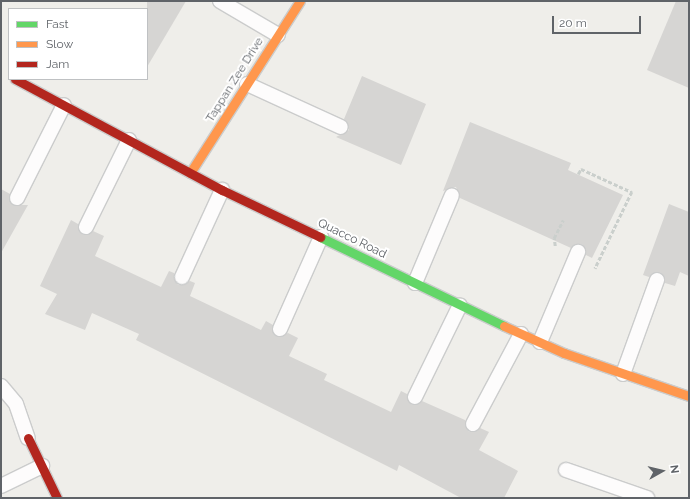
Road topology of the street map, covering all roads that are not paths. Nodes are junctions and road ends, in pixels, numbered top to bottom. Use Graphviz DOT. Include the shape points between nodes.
graph roads {
  1 [pos="220,1"];
  2 [pos="300,1"];
  3 [pos="278,35"];
  4 [pos="17,80"];
  5 [pos="247,84"];
  6 [pos="64,105"];
  7 [pos="341,127"];
  8 [pos="129,140"];
  9 [pos="190,173"];
  10 [pos="222,190"];
  11 [pos="452,195"];
  12 [pos="17,198"];
  13 [pos="86,228"];
  14 [pos="321,238"];
  15 [pos="577,256"];
  16 [pos="182,277"];
  17 [pos="657,280"];
  18 [pos="415,283"];
  19 [pos="460,305"];
  20 [pos="280,329"];
  21 [pos="521,334"];
  22 [pos="540,342"];
  23 [pos="623,374"];
  24 [pos="1,386"];
  25 [pos="689,396"];
  26 [pos="415,397"];
  27 [pos="473,424"];
  28 [pos="28,438"];
  29 [pos="42,466"];
  30 [pos="566,470"];
  31 [pos="1,486"];
  32 [pos="57,498"];
  33 [pos="647,498"];
  1 -- 3 [label="lane"];
  2 -- 3 [label="street, Tappan Zee Drive"];
  3 -- 5 [label="street, Tappan Zee Drive"];
  4 -- 6 [label="street, Quacco Road"];
  5 -- 7 [label="lane"];
  5 -- 9 [label="street, Tappan Zee Drive"];
  6 -- 8 [label="street, Quacco Road"];
  6 -- 12 [label="lane"];
  8 -- 9 [label="street, Quacco Road"];
  8 -- 13 [label="lane"];
  9 -- 10 [label="street, Quacco Road"];
  10 -- 14 [label="street, Quacco Road"];
  10 -- 16 [label="lane"];
  11 -- 18 [label="lane"];
  14 -- 18 [label="street, Quacco Road"];
  14 -- 20 [label="lane"];
  15 -- 22 [label="lane"];
  17 -- 23 [label="lane"];
  18 -- 19 [label="street, Quacco Road"];
  19 -- 21 [label="street, Quacco Road"];
  19 -- 26 [label="lane"];
  21 -- 22 [label="street, Quacco Road"];
  21 -- 27 [label="lane"];
  22 -- 23 [label="street, Quacco Road"];
  23 -- 25 [label="street, Quacco Road"];
  24 -- 28 [label="lane" via="16,404"];
  28 -- 29 [label="street"];
  29 -- 31 [label="lane"];
  29 -- 32 [label="street"];
  30 -- 33 [label="lane"];
}
